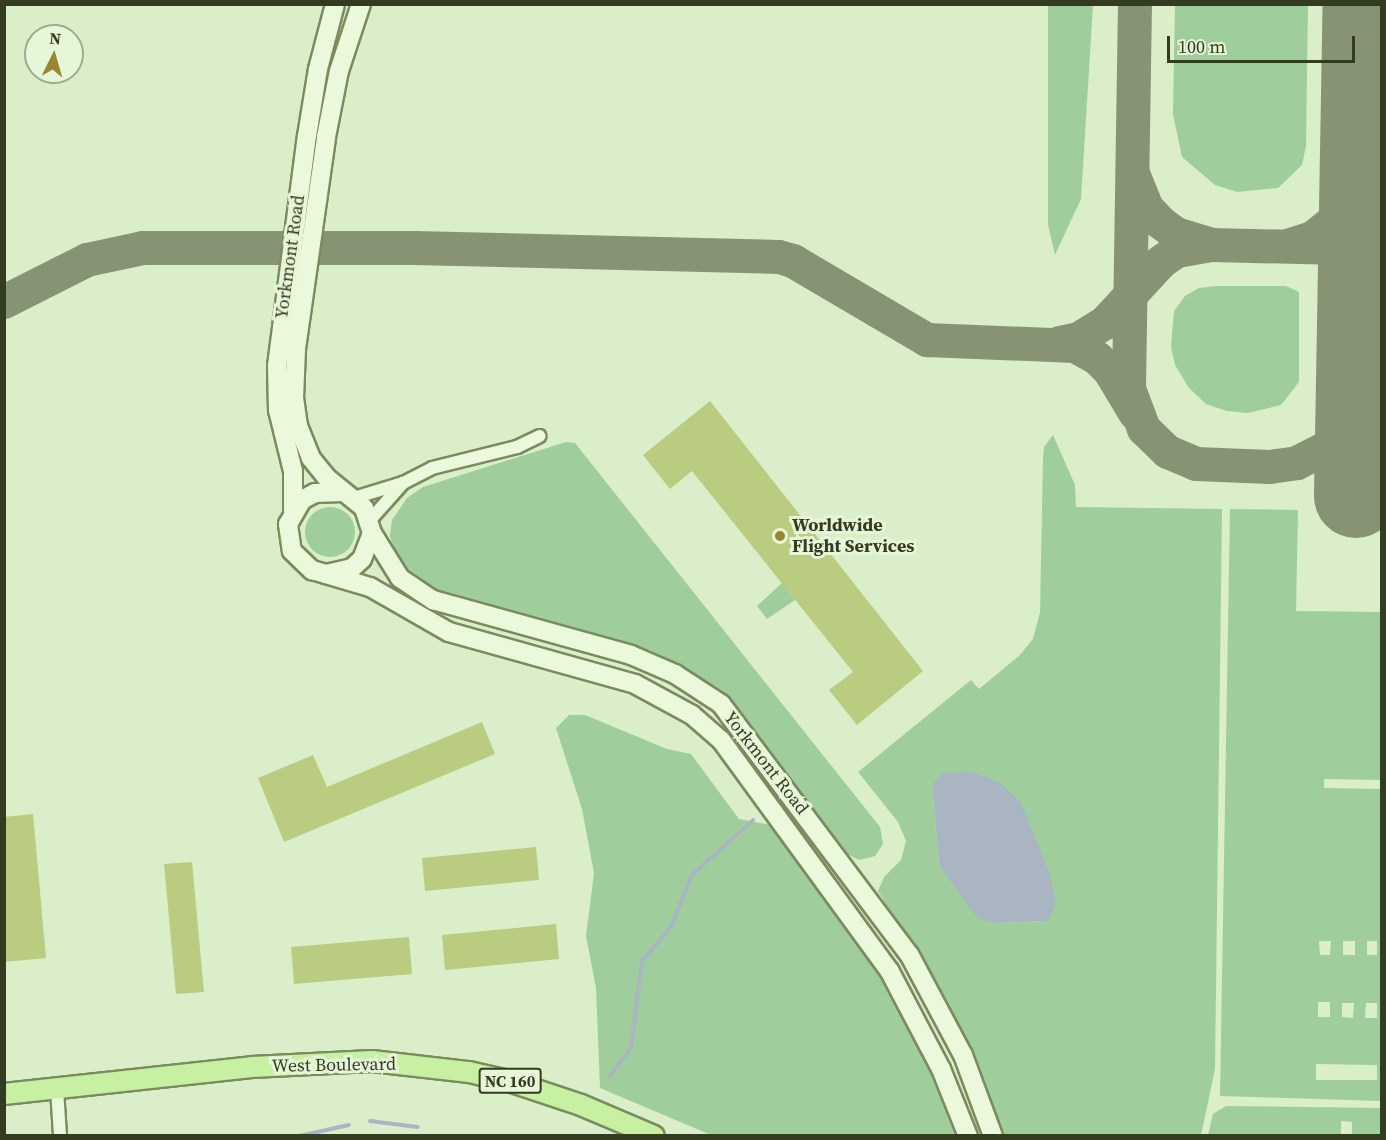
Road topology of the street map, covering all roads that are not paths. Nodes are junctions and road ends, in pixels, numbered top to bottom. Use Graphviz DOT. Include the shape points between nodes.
graph roads {
  1 [pos="335,4"];
  2 [pos="361,4"];
  3 [pos="540,436"];
  4 [pos="403,483"];
  5 [pos="348,495"];
  6 [pos="293,511"];
  7 [pos="371,527"];
  8 [pos="326,574"];
  9 [pos="858,882"];
  10 [pos="837,897"];
  11 [pos="57,1089"];
  12 [pos="4,1094"];
  13 [pos="60,1136"];
  14 [pos="654,1136"];
  15 [pos="968,1136"];
  16 [pos="993,1136"];
  1 -- 6 [label="street, Yorkmont Road" via="318,69 307,136 277,366 278,410 293,471"];
  2 -- 5 [label="street, Yorkmont Road" via="339,70 326,137 295,374 296,413 306,449 318,468"];
  3 -- 4 [label="street" via="518,447 432,468"];
  4 -- 5 [label="street"];
  4 -- 7 [label="street"];
  5 -- 6 [label="street" via="315,493"];
  5 -- 7 [label="street, Yorkmont Road"];
  6 -- 8 [label="street, Yorkmont Road" via="288,524 292,551 301,562"];
  7 -- 8 [label="street" via="362,559 339,573"];
  7 -- 9 [label="street, Yorkmont Road" via="392,569 408,585 433,600 631,655 708,694 736,720"];
  8 -- 10 [label="street, Yorkmont Road" via="370,586 449,632 620,678 692,715 721,740"];
  9 -- 10 [label="street"];
  9 -- 16 [label="street, Yorkmont Road" via="909,954 943,1015"];
  10 -- 15 [label="street, Yorkmont Road" via="912,1011"];
  11 -- 12 [label="main road, West Boulevard / NC 160"];
  11 -- 13 [label="street"];
  11 -- 14 [label="main road, West Boulevard / NC 160" via="317,1062 422,1065 509,1081 581,1105"];
}
